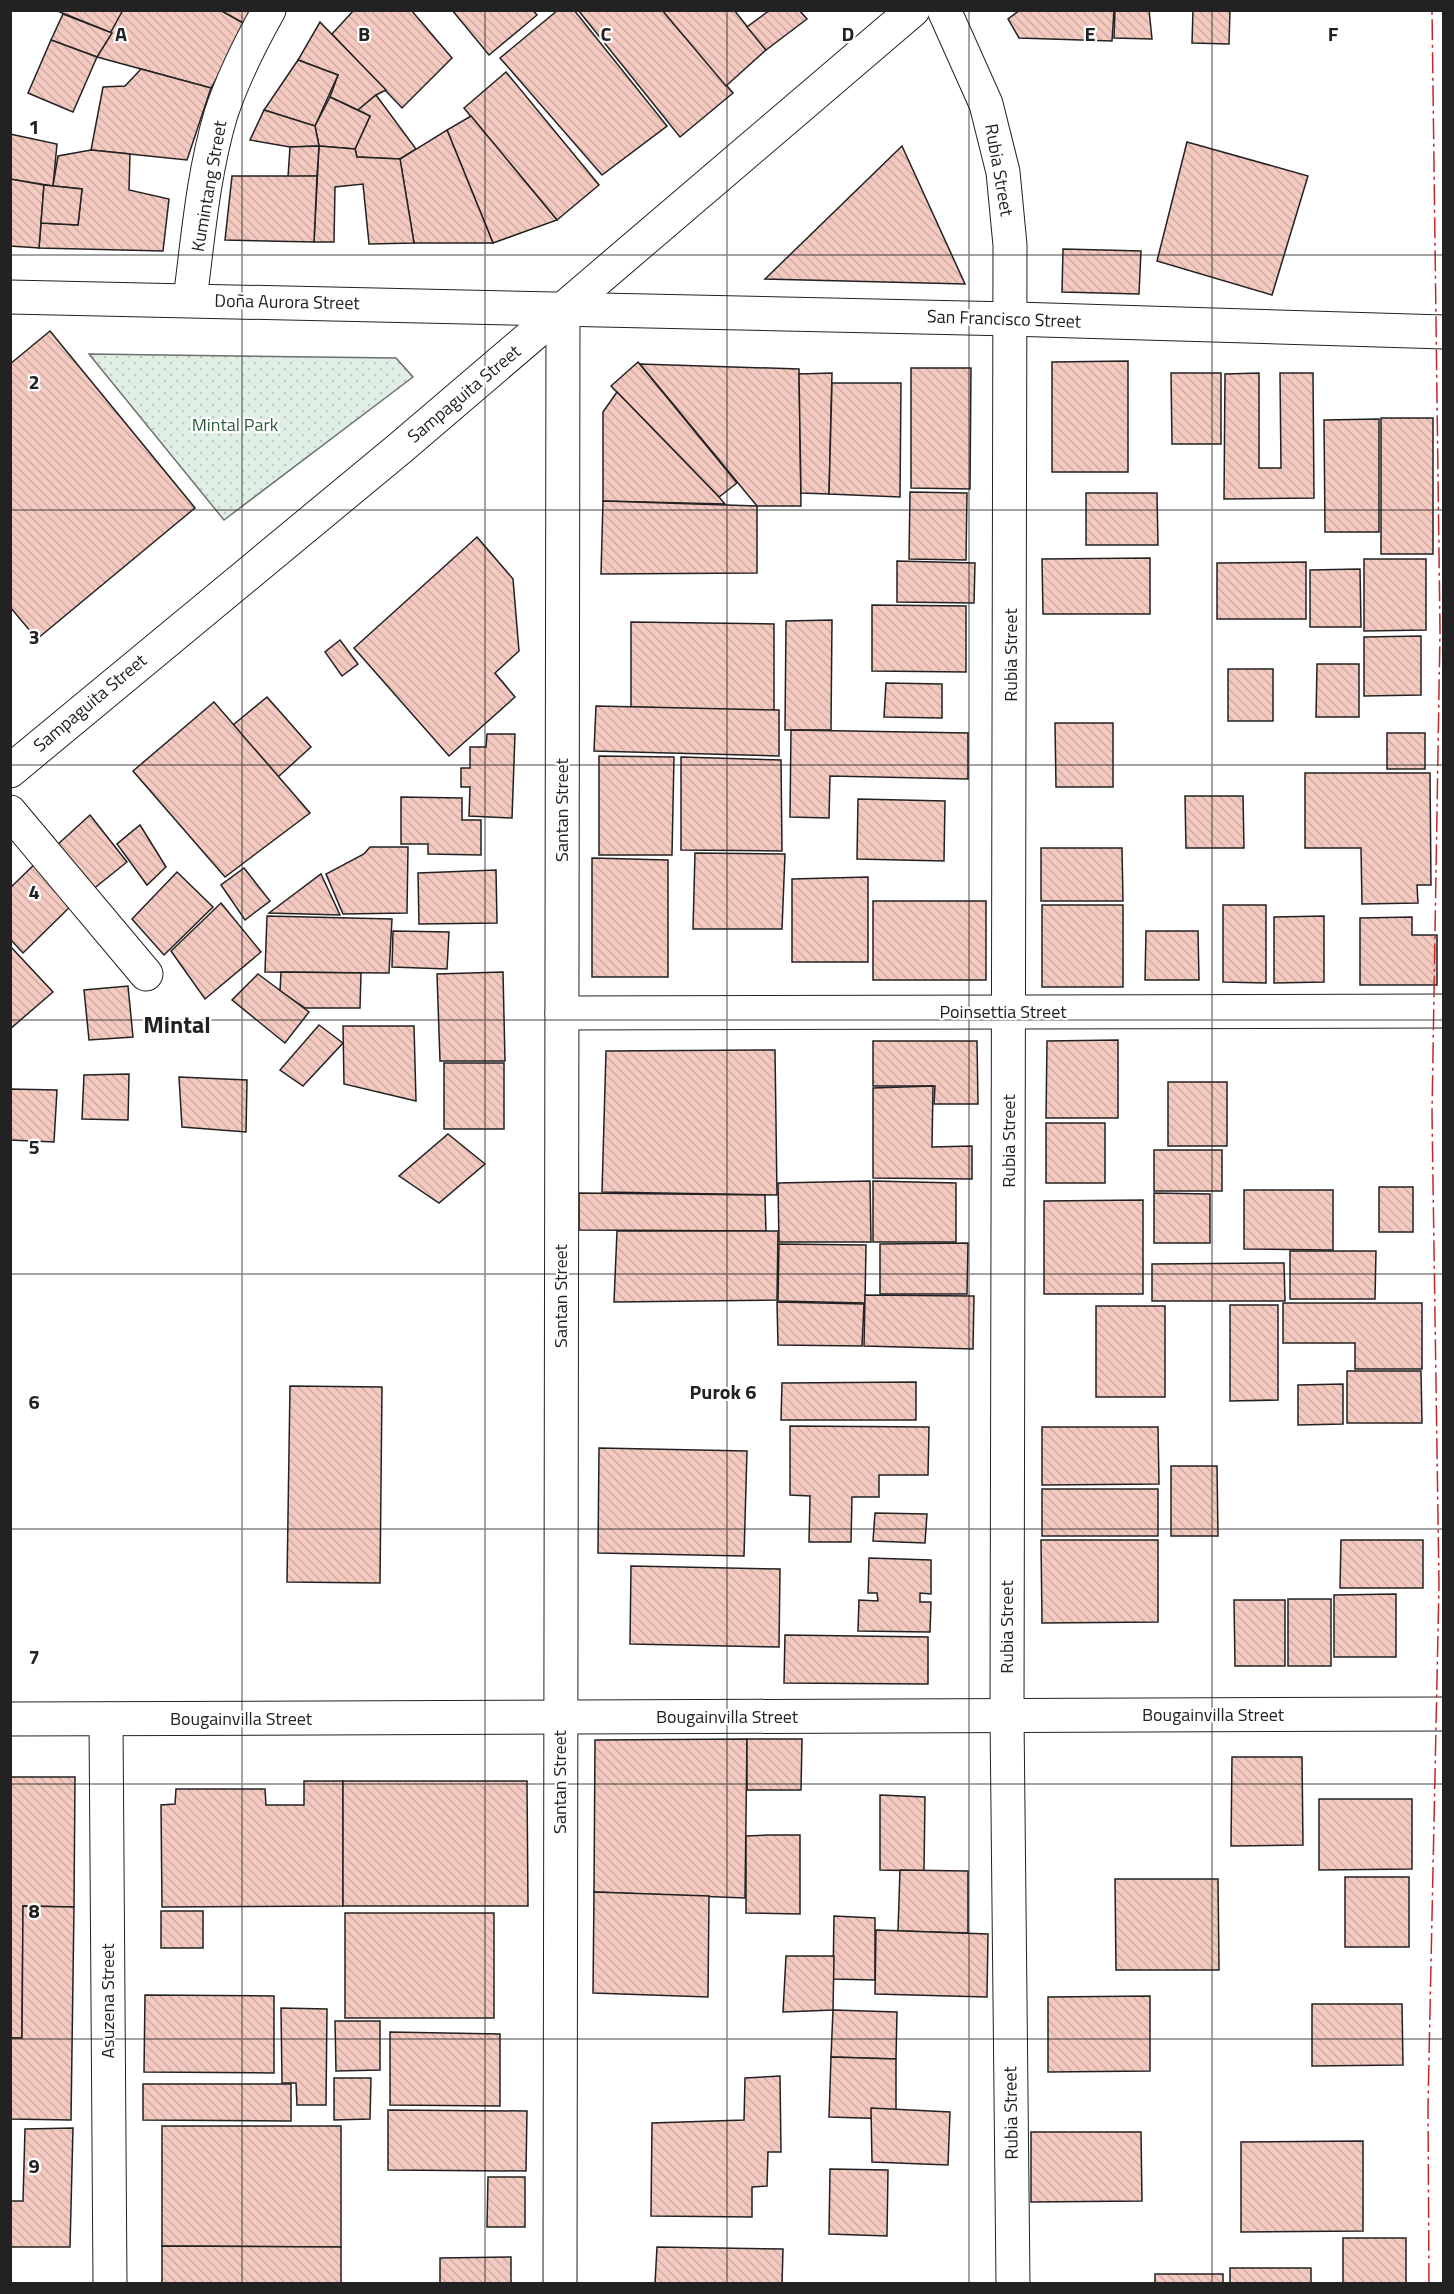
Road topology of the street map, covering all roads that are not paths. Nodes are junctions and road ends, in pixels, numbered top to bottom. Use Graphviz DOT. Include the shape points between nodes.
graph roads {
  1 [pos="269,10"];
  2 [pos="913,10"];
  3 [pos="944,10"];
  4 [pos="10,297"];
  5 [pos="190,300"];
  6 [pos="564,309"];
  7 [pos="1012,319"];
  8 [pos="1443,332"];
  9 [pos="10,771"];
  10 [pos="10,812"];
  11 [pos="146,974"];
  12 [pos="1443,1011"];
  13 [pos="1009,1012"];
  14 [pos="562,1013"];
  15 [pos="1443,1714"];
  16 [pos="1007,1716"];
  17 [pos="560,1718"];
  18 [pos="10,1719"];
  19 [pos="106,1719"];
  20 [pos="110,2283"];
  21 [pos="560,2283"];
  22 [pos="1013,2283"];
  1 -- 5 [label="main road, Kumintang Street" via="244,55 222,114 206,178"];
  2 -- 6 [label="main road, Sampaguita Street"];
  3 -- 7 [label="main road, Rubia Street" via="986,104 1003,172 1011,245"];
  4 -- 5 [label="main road, Doña Aurora Street"];
  5 -- 6 [label="main road, Doña Aurora Street"];
  6 -- 7 [label="main road, San Francisco Street"];
  6 -- 9 [label="main road, Sampaguita Street"];
  6 -- 14 [label="main road, Santan Street"];
  7 -- 8 [label="main road, San Francisco Street"];
  7 -- 13 [label="main road, Rubia Street"];
  10 -- 11 [label="main road"];
  12 -- 13 [label="main road, Poinsettia Street"];
  13 -- 14 [label="main road, Poinsettia Street"];
  13 -- 16 [label="main road, Rubia Street"];
  14 -- 17 [label="main road, Santan Street"];
  15 -- 16 [label="main road, Bougainvilla Street"];
  16 -- 17 [label="main road, Bougainvilla Street"];
  16 -- 22 [label="main road, Rubia Street"];
  17 -- 19 [label="main road, Bougainvilla Street"];
  17 -- 21 [label="main road, Santan Street"];
  18 -- 19 [label="main road, Bougainvilla Street"];
  19 -- 20 [label="main road, Asuzena Street"];
}
